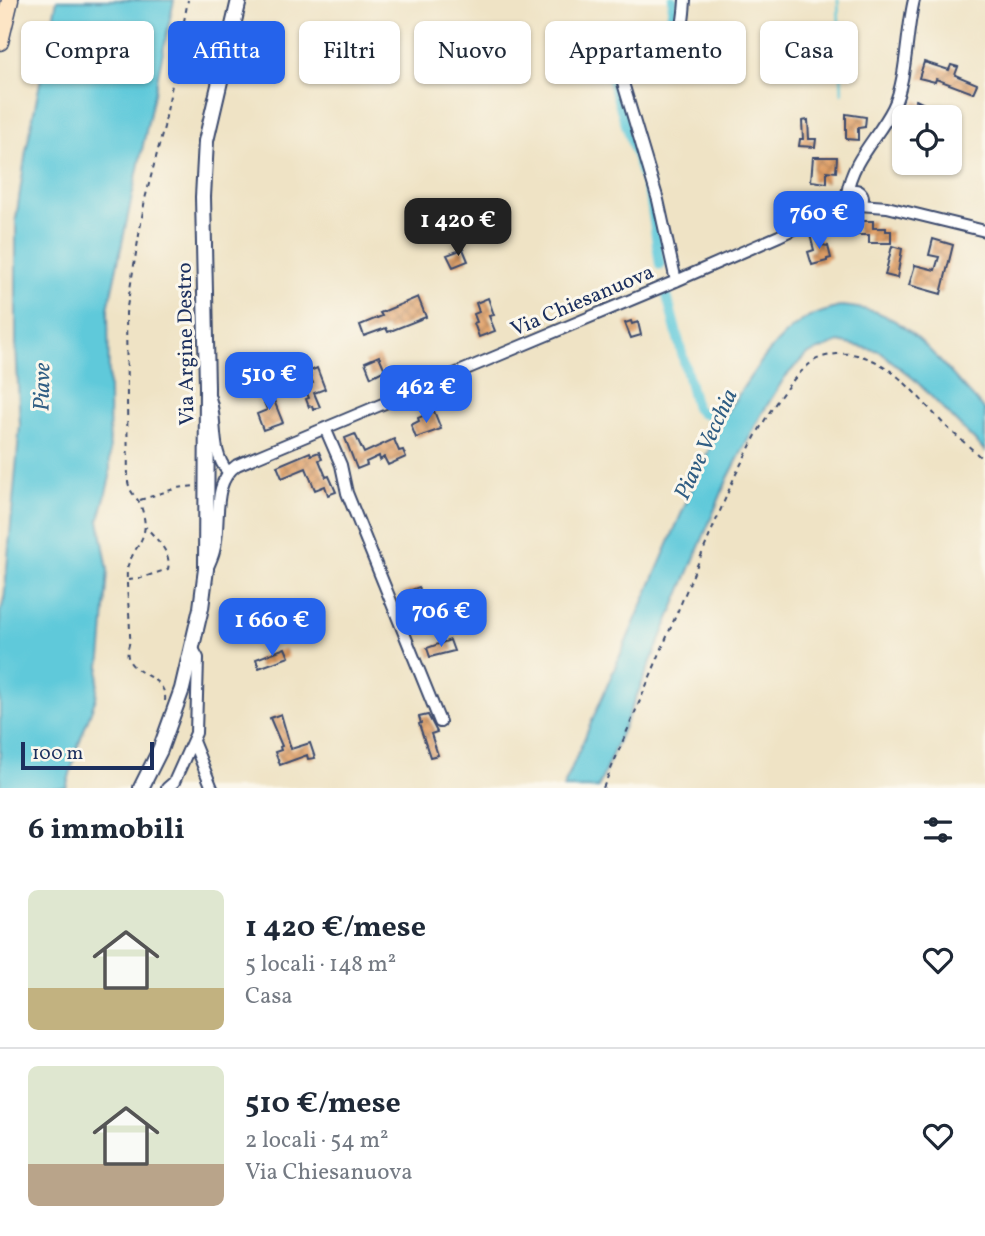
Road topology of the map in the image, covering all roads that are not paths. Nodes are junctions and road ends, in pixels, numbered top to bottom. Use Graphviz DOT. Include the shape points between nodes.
graph roads {
  1 [pos="10,0"];
  2 [pos="239,0"];
  3 [pos="685,0"];
  4 [pos="914,0"];
  5 [pos="0,42"];
  6 [pos="860,157"];
  7 [pos="860,192"];
  8 [pos="851,200"];
  9 [pos="887,206"];
  10 [pos="985,231"];
  11 [pos="676,281"];
  12 [pos="207,387"];
  13 [pos="325,428"];
  14 [pos="228,472"];
  15 [pos="206,569"];
  16 [pos="192,647"];
  17 [pos="440,722"];
  18 [pos="193,741"];
  19 [pos="141,788"];
  20 [pos="167,788"];
  21 [pos="212,788"];
  1 -- 5 [label="main road"];
  2 -- 12 [label="street, Via Argine Destro" via="206,141"];
  3 -- 11 [label="street" via="681,35 674,46 658,60 631,72 623,83 658,200"];
  4 -- 6 [label="street" via="900,88 893,108"];
  6 -- 7 [label="street"];
  6 -- 8 [label="street" via="851,178"];
  7 -- 8 [label="street, Via Chiesanuova" via="852,190"];
  7 -- 9 [label="street"];
  8 -- 9 [label="street"];
  8 -- 11 [label="street, Via Chiesanuova"];
  9 -- 10 [label="street"];
  11 -- 13 [label="street, Via Chiesanuova"];
  12 -- 14 [label="street" via="214,410 217,455"];
  12 -- 15 [label="street, Via Argine Destro"];
  13 -- 14 [label="street, Via Chiesanuova"];
  13 -- 17 [label="street"];
  14 -- 15 [label="street" via="222,484 215,550"];
  15 -- 16 [label="street, Via Argine Destro"];
  16 -- 18 [label="street, Via Argine Destro" via="198,658"];
  16 -- 19 [label="street, Via Argine Destro" via="160,750"];
  18 -- 20 [label="street, Via Argine Destro"];
  18 -- 21 [label="street, Via Argine Destro"];
}
